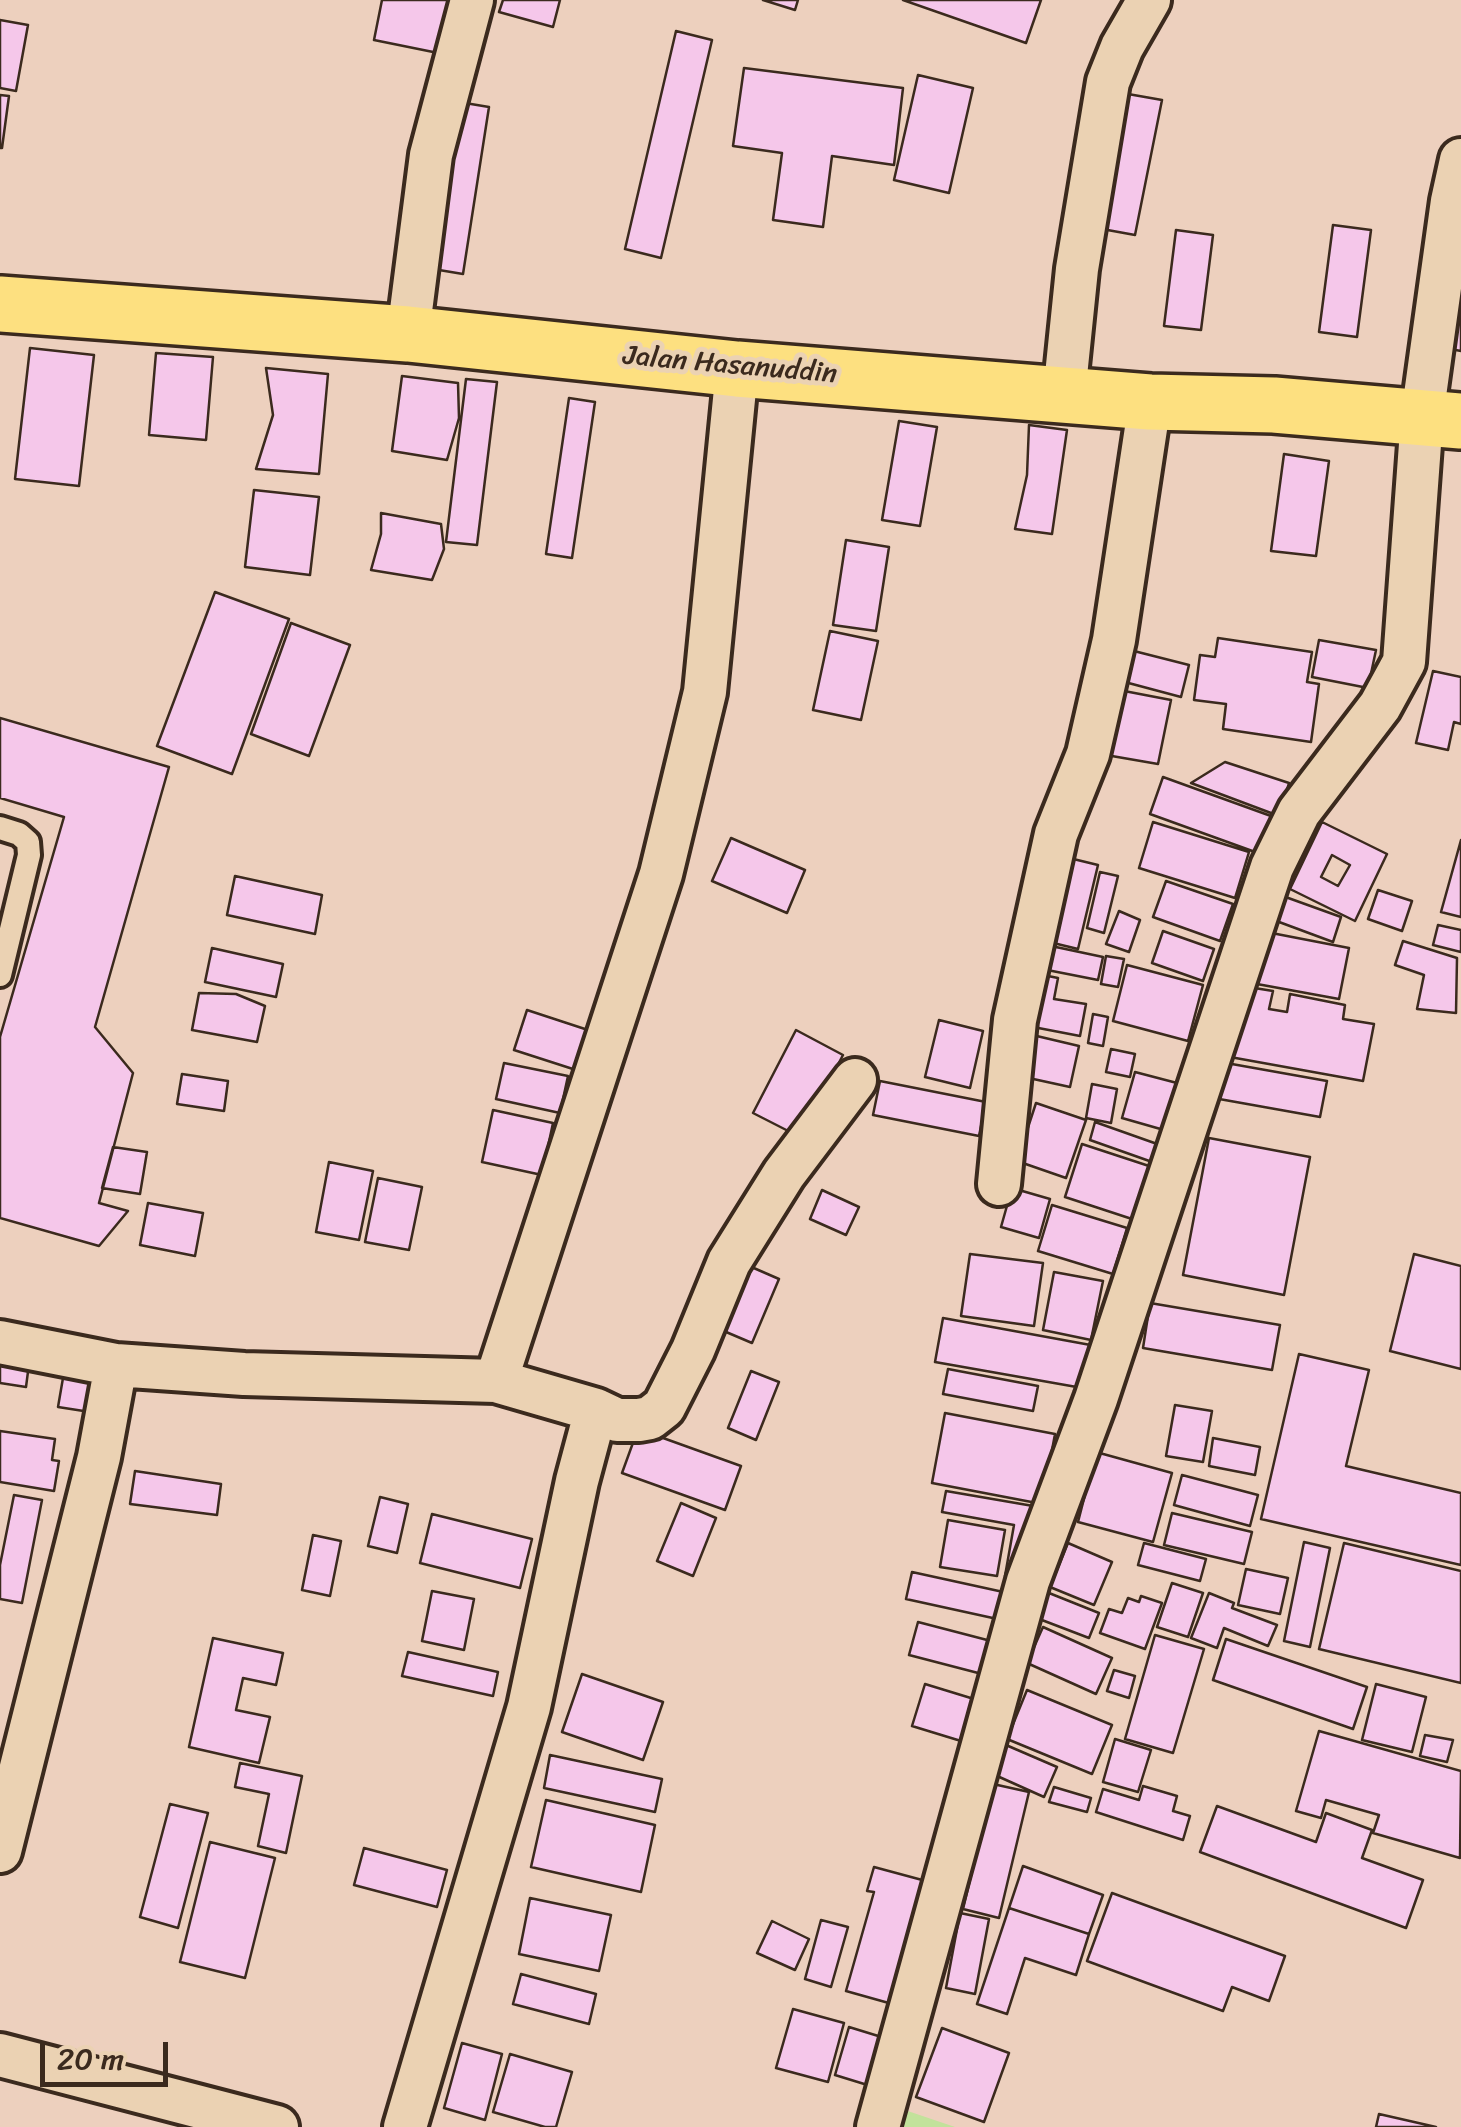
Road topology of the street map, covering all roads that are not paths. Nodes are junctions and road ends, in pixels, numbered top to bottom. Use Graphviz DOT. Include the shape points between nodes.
graph roads {
  1 [pos="472,0"];
  2 [pos="1149,0"];
  3 [pos="1461,160"];
  4 [pos="0,304"];
  5 [pos="408,334"];
  6 [pos="737,368"];
  7 [pos="1064,394"];
  8 [pos="1150,402"];
  9 [pos="1441,419"];
  10 [pos="0,828"];
  11 [pos="0,976"];
  12 [pos="855,1080"];
  13 [pos="999,1184"];
  14 [pos="0,1342"];
  15 [pos="116,1365"];
  16 [pos="496,1381"];
  17 [pos="596,1410"];
  18 [pos="0,1851"];
  19 [pos="0,2055"];
  20 [pos="150,2111"];
  21 [pos="277,2127"];
  22 [pos="405,2127"];
  23 [pos="878,2127"];
  1 -- 5 [label="street" via="431,155"];
  2 -- 7 [label="street" via="1108,82"];
  3 -- 9 [label="street" via="1452,201"];
  4 -- 5 [label="main road, Jalan Hasanuddin"];
  5 -- 6 [label="main road, Jalan Hasanuddin"];
  6 -- 7 [label="main road, Jalan Hasanuddin"];
  6 -- 16 [label="street" via="705,692 660,874"];
  7 -- 8 [label="main road, Jalan Hasanuddin"];
  8 -- 9 [label="main road, Jalan Hasanuddin"];
  8 -- 13 [label="street" via="1114,640 1088,754 1056,834 1015,1020"];
  9 -- 23 [label="street" via="1404,662 1380,706 1298,812 1272,868 1096,1400 1028,1581"];
  10 -- 11 [label="lane" via="28,842 29,856"];
  12 -- 17 [label="street" via="729,1262 664,1407 638,1420"];
  14 -- 15 [label="street"];
  15 -- 16 [label="street"];
  15 -- 18 [label="street"];
  16 -- 17 [label="street"];
  17 -- 22 [label="street" via="529,1707"];
  19 -- 20 [label="street"];
  20 -- 21 [label="street"];
}
